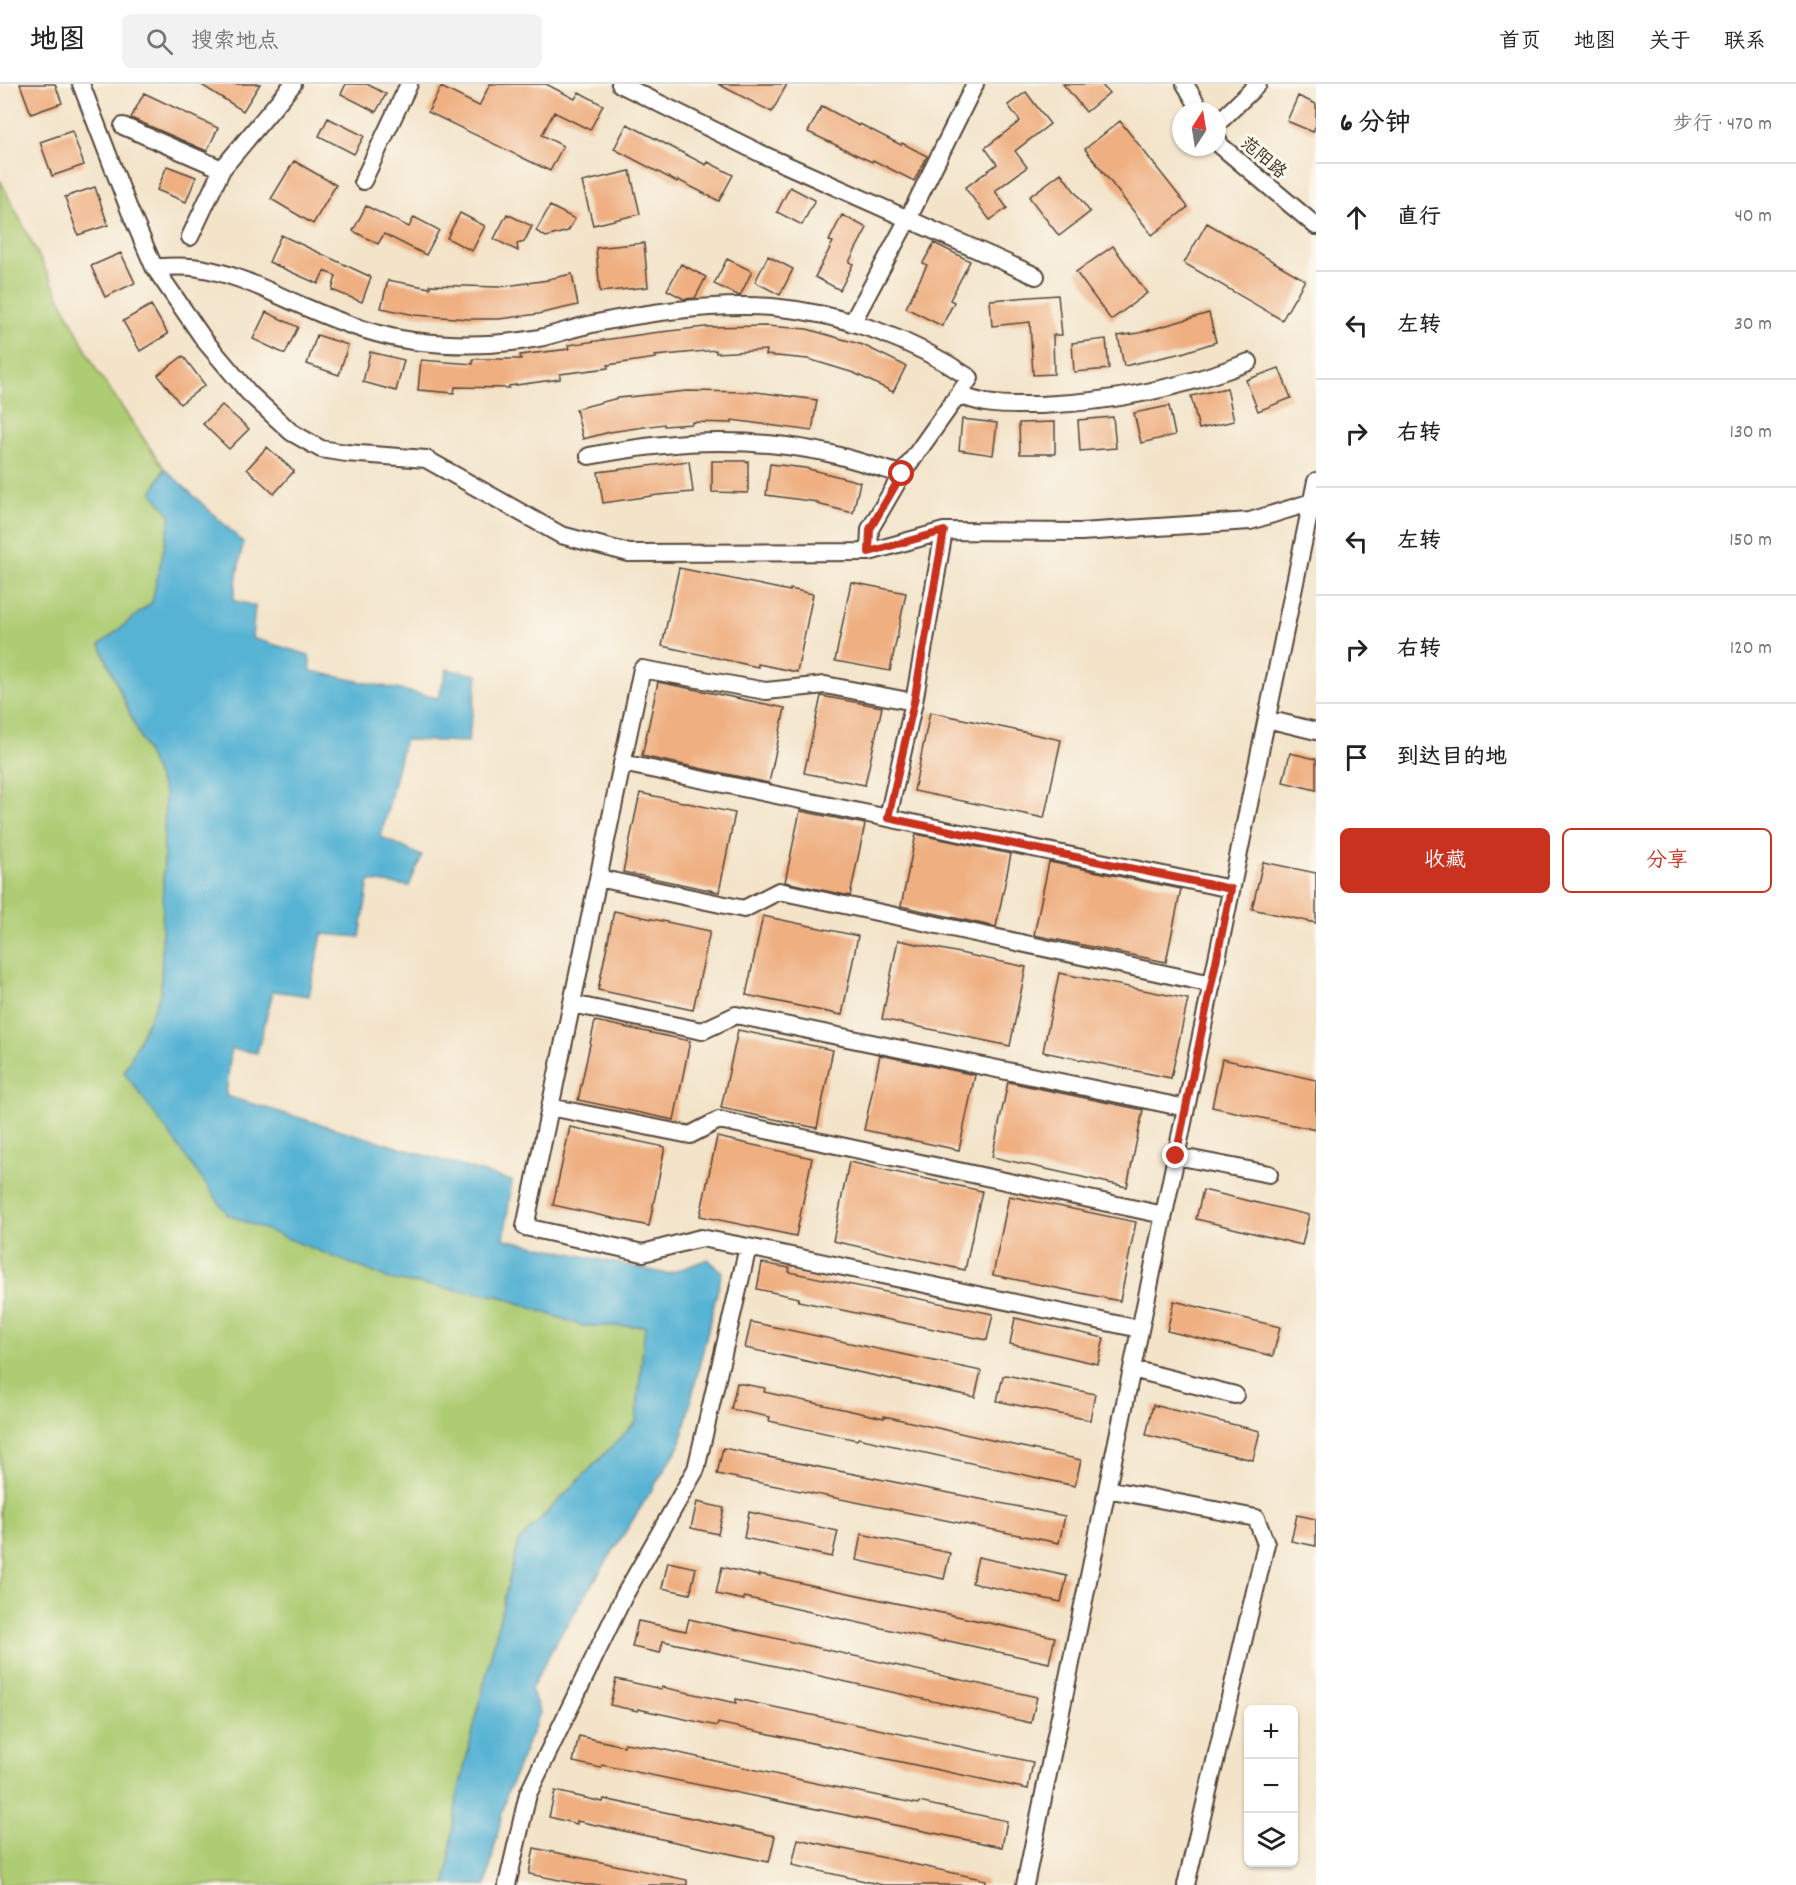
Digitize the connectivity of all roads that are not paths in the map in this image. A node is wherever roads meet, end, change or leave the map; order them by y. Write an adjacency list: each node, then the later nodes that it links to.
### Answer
1 (81, 84): 17 (street)
2 (292, 84): 12 (street)
3 (410, 84): 13 (street)
4 (620, 84): 14 (street)
5 (975, 84): 14 (street)
6 (1185, 84): 8 (street)
7 (1258, 84): 9 (street)
8 (1196, 102)
9 (1226, 115)
10 (123, 126): 12 (street)
11 (1226, 150): 15 (street, 范阳路)
12 (222, 169): 16 (street)
13 (363, 181)
14 (908, 219): 18 (street); 19 (street)
15 (1316, 226)
16 (190, 237)
17 (154, 267): 19 (street); 27 (street)
18 (1036, 276)
19 (852, 323): 21 (street)
20 (1249, 362): 21 (street)
21 (959, 396): 23 (street)
22 (589, 456): 23 (street)
23 (902, 474): 27 (street)
24 (1316, 481): 25 (street)
25 (1312, 502): 26 (street); 29 (street)
26 (944, 531): 27 (street); 28 (street)
27 (869, 552)
28 (914, 702): 31 (street); 32 (street)
29 (1267, 719): 30 (street); 34 (street)
30 (1316, 731)
31 (622, 763): 32 (street); 33 (street)
32 (888, 818): 34 (street)
33 (598, 878): 35 (street); 36 (street)
34 (1231, 889): 35 (street)
35 (1212, 984): 38 (street)
36 (572, 1004): 37 (street); 38 (street)
37 (550, 1107): 41 (street); 42 (street)
38 (1186, 1108): 39 (street)
39 (1176, 1156): 40 (street); 41 (street)
40 (1269, 1174)
41 (1164, 1215): 43 (street)
42 (748, 1247): 43 (street); 47 (street)
43 (1140, 1329): 44 (street)
44 (1132, 1369): 45 (street); 46 (street)
45 (1235, 1395)
46 (1107, 1489): 48 (street); 49 (street)
47 (507, 1885)
48 (1025, 1885)
49 (1186, 1885)

